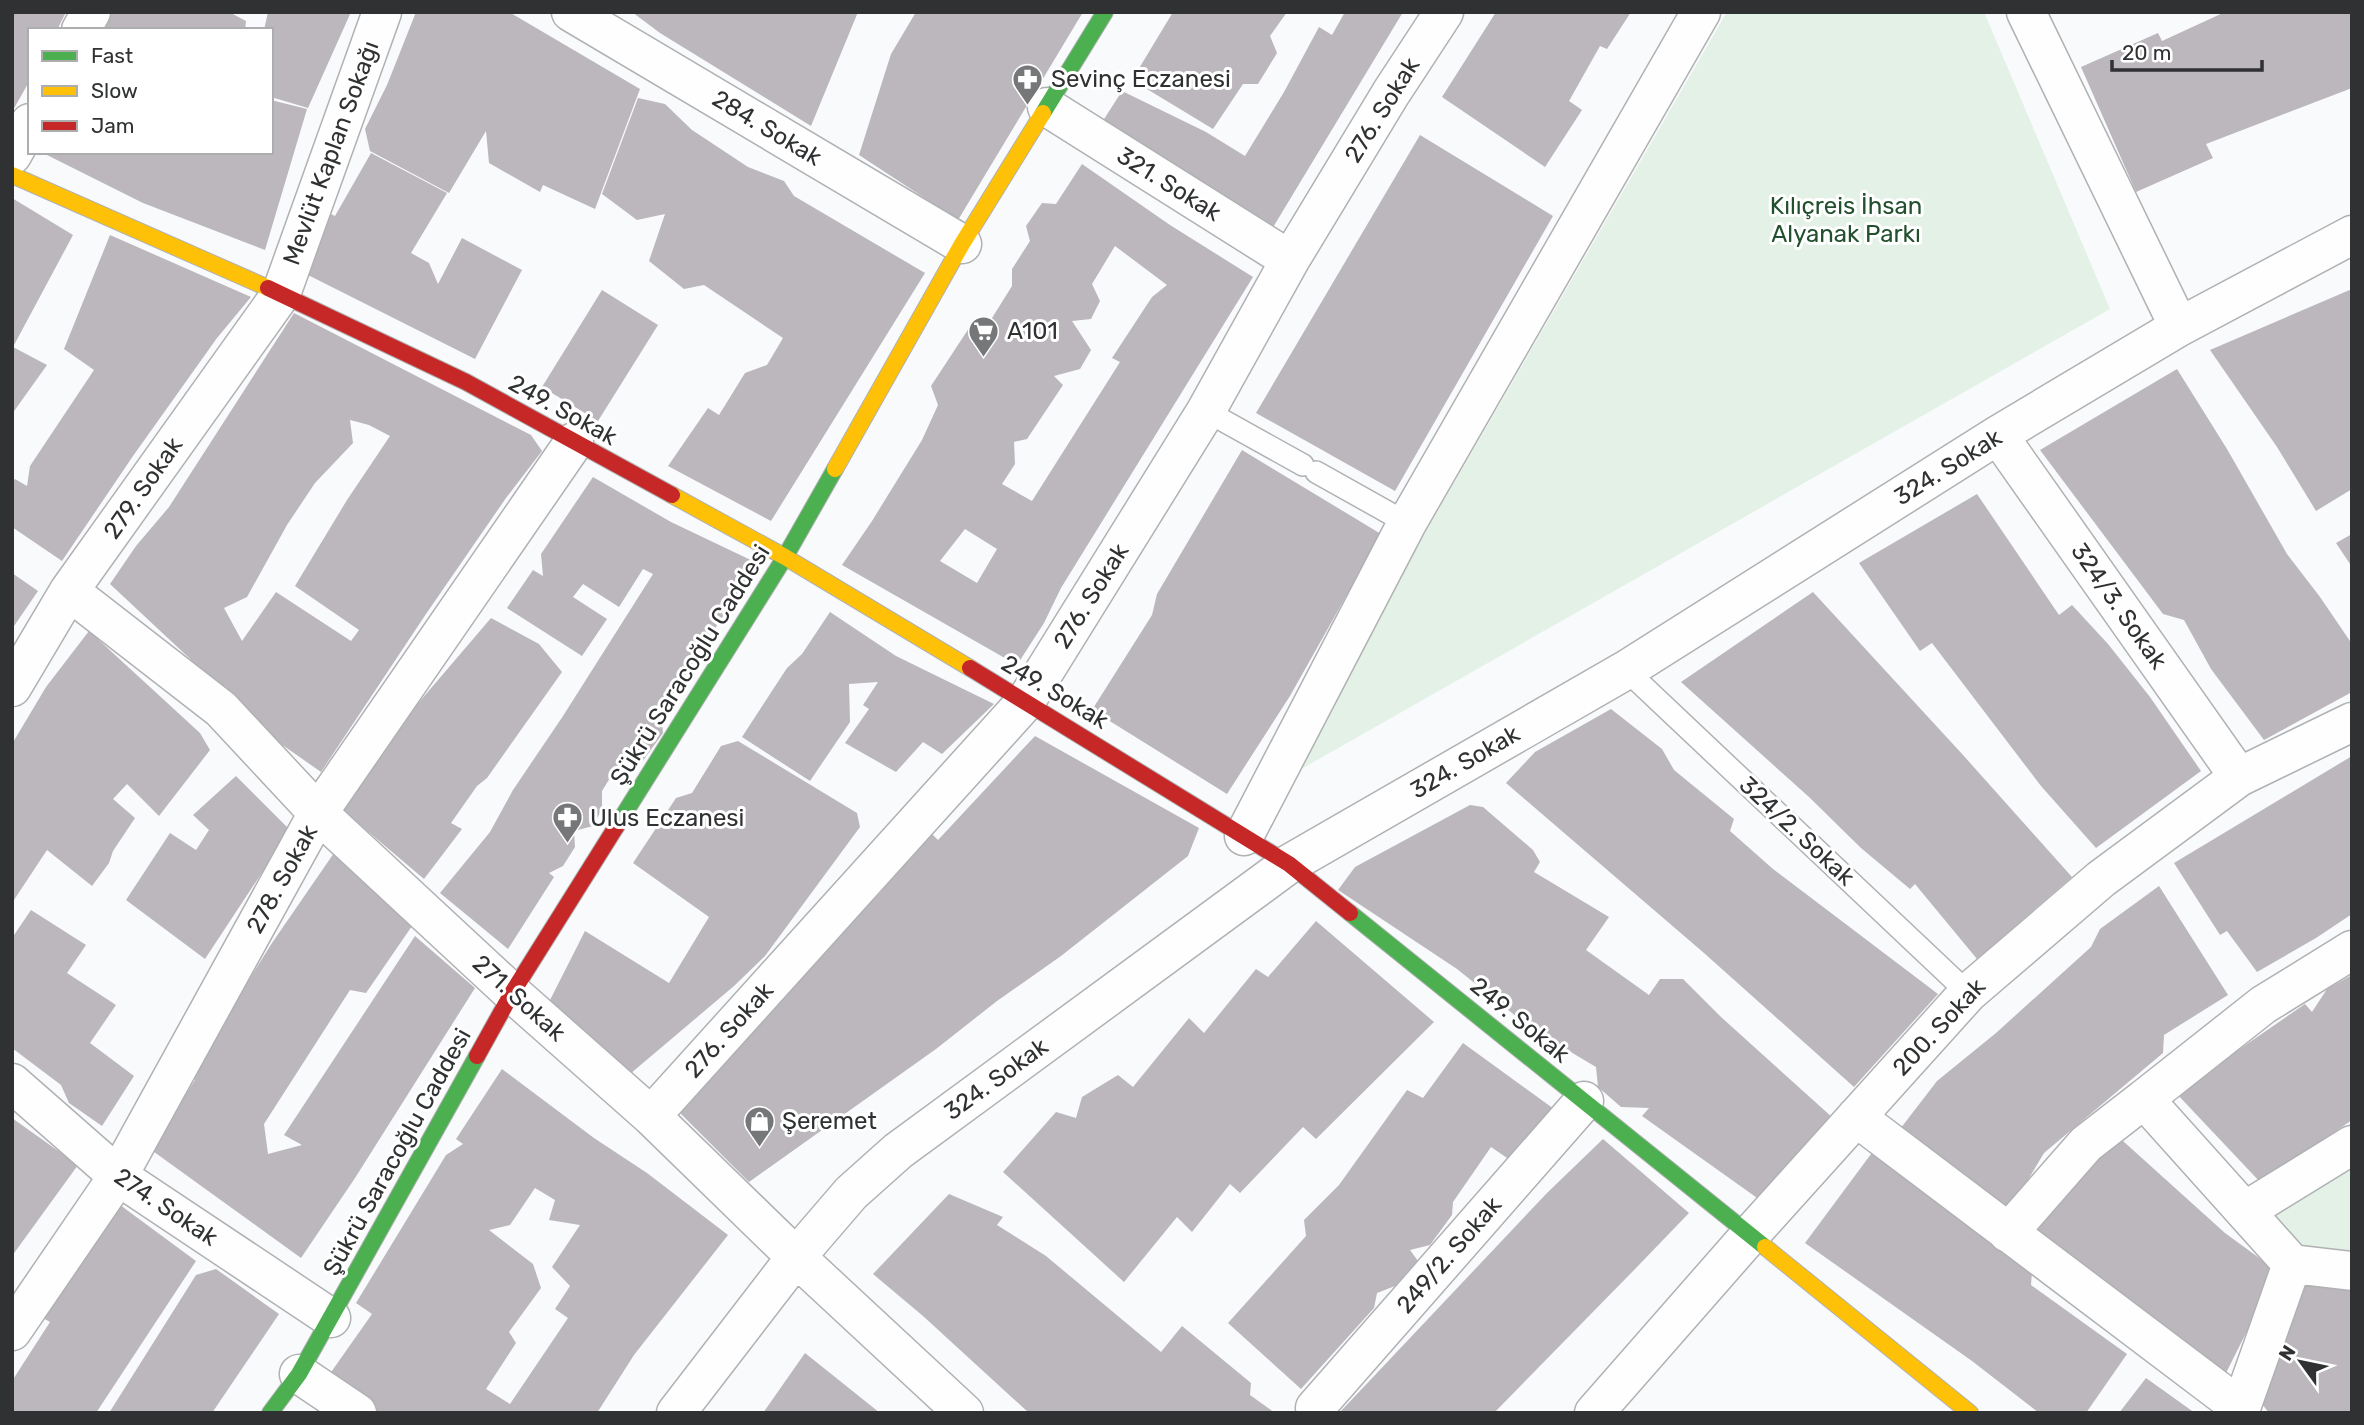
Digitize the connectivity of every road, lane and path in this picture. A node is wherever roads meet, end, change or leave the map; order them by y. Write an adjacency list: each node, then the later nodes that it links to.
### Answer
1 (91, 12): 8 (street)
2 (382, 12): 16 (street, Mevlüt Kaplan Sokağı)
3 (571, 12): 14 (street, 284. Sokak)
4 (1105, 12): 9 (street, Şükrü Saracoğlu Caddesi)
5 (1444, 12): 15 (street, 276. Sokak)
6 (1701, 12): 21 (street)
7 (2026, 12): 17 (street)
8 (82, 28)
9 (1047, 107): 14 (street, Şükrü Saracoğlu Caddesi); 15 (street, 321. Sokak)
10 (28, 127): 11 (street)
11 (12, 155)
12 (12, 175): 16 (street, 249. Sokak)
13 (2352, 235): 17 (street, 324. Sokak)
14 (962, 244): 22 (street, Şükrü Saracoğlu Caddesi)
15 (1290, 260): 18 (street, 276. Sokak)
16 (281, 294): 20 (street, 249. Sokak); 23 (street, 279. Sokak)
17 (2179, 327): 19 (street, 324. Sokak)
18 (1206, 411): 21 (lane); 26 (street, 276. Sokak)
19 (1998, 435): 24 (street, 324. Sokak); 28 (street, 324/3. Sokak)
20 (574, 442): 22 (street, 249. Sokak); 29 (street, 278. Sokak)
21 (1406, 523): 30 (street)
22 (785, 557): 26 (street, 249. Sokak); 33 (street, Şükrü Saracoğlu Caddesi)
23 (69, 591): 25 (street, 279. Sokak); 29 (street, 271. Sokak)
24 (1626, 670): 31 (street, 324. Sokak); 34 (lane, 324/2. Sokak)
25 (12, 687)
26 (1026, 701): 30 (street, 249. Sokak); 38 (street, 276. Sokak)
27 (2352, 722): 28 (street, 200. Sokak)
28 (2239, 777): 34 (street, 200. Sokak)
29 (318, 813): 33 (street, 271. Sokak); 41 (street, 278. Sokak)
30 (1244, 836): 31 (street, 249. Sokak)
31 (1289, 864): 37 (street, 249. Sokak); 45 (street, 324. Sokak)
32 (2352, 950): 36 (street)
33 (512, 993): 38 (street, 271. Sokak); 48 (street, Şükrü Saracoğlu Caddesi)
34 (1968, 993): 39 (street, 200. Sokak)
35 (12, 1083): 41 (street, 274. Sokak)
36 (2144, 1100): 42 (street); 43 (street)
37 (1584, 1101): 44 (street, 249. Sokak); 51 (street, 249/2. Sokak)
38 (651, 1116): 45 (street, 271. Sokak)
39 (1856, 1117): 43 (street); 44 (street, 200. Sokak)
40 (2352, 1145): 42 (street)
41 (118, 1176): 48 (street, 274. Sokak); 49 (street, 278. Sokak)
42 (2245, 1211): 46 (street)
43 (2008, 1233): 46 (street)
44 (1750, 1235): 56 (street, 200. Sokak); 57 (street, 249. Sokak)
45 (796, 1257): 54 (street, 324. Sokak); 55 (street, 271. Sokak)
46 (2292, 1264): 47 (street)
47 (2352, 1271)
48 (331, 1318): 50 (street, Şükrü Saracoğlu Caddesi)
49 (12, 1331)
50 (299, 1374): 52 (street, Şükrü Saracoğlu Caddesi); 53 (street)
51 (1315, 1408)
52 (270, 1413)
53 (356, 1413)
54 (676, 1413)
55 (964, 1413)
56 (1594, 1413)
57 (1970, 1413)

